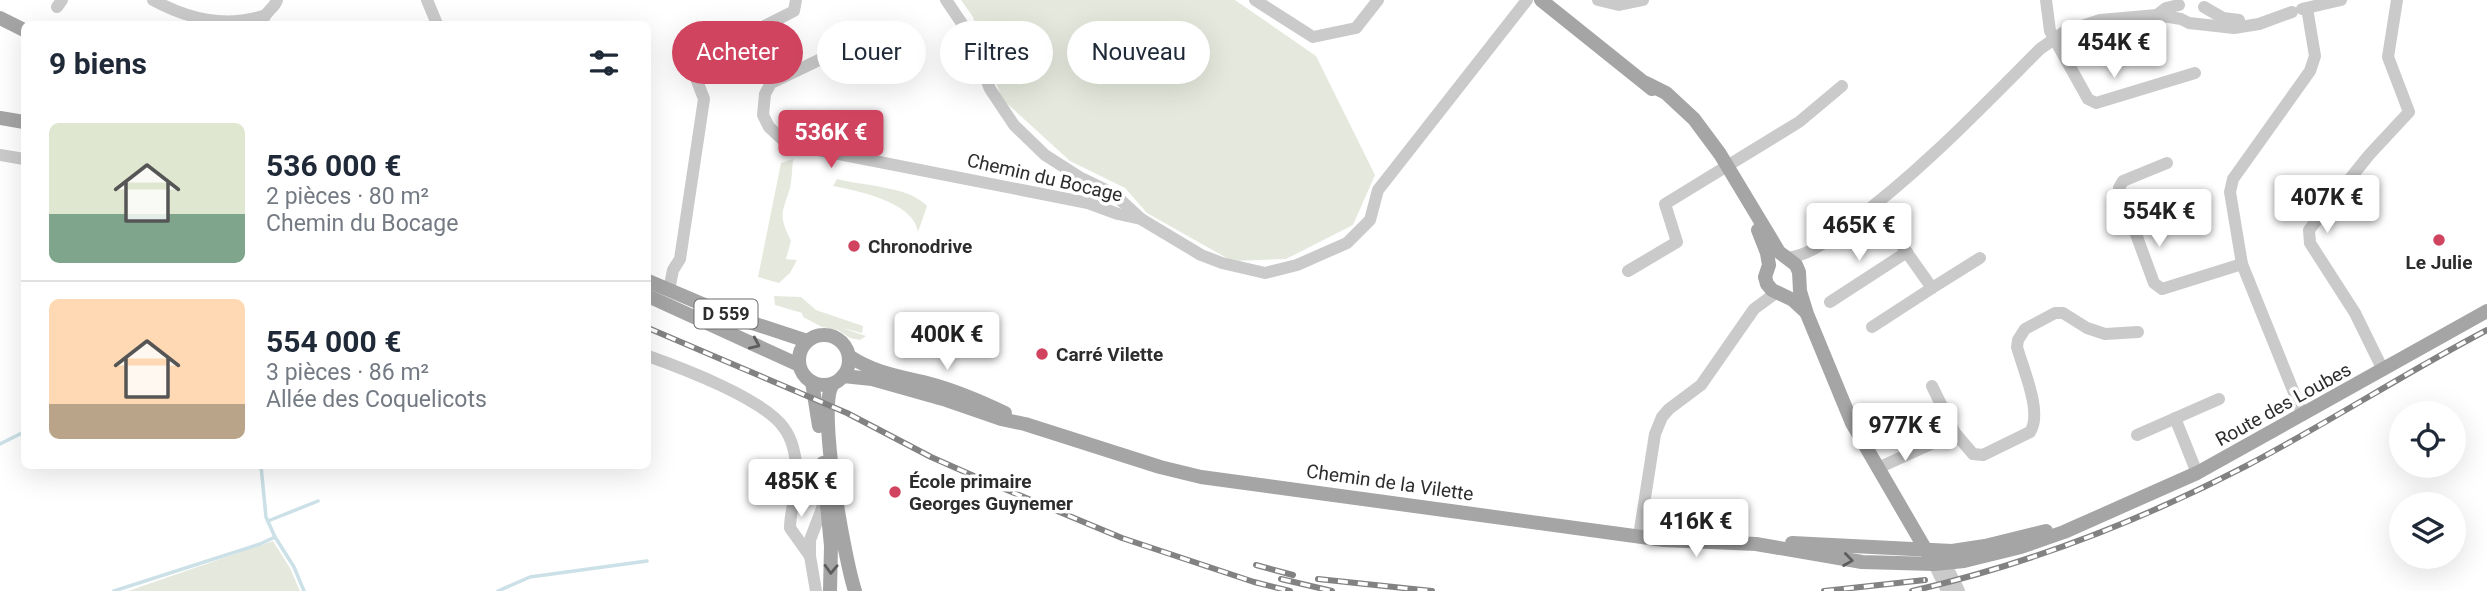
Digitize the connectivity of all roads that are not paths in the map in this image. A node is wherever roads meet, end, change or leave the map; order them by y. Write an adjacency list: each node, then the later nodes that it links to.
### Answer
1 (153, 0): 22 (street)
2 (277, 0): 21 (street)
3 (427, 0): 23 (street)
4 (796, 0): 49 (street)
5 (946, 0): 38 (street)
6 (1255, 0): 7 (street)
7 (1378, 0)
8 (1527, 0): 38 (street, Chemin du Bocage)
9 (1541, 0): 27 (main road)
10 (1555, 0): 27 (main road)
11 (1598, 0): 12 (street)
12 (1643, 0)
13 (2046, 0): 26 (street)
14 (2341, 0): 18 (street)
15 (2397, 0): 62 (street)
16 (2201, 2): 19 (street); 24 (street)
17 (2182, 5): 24 (street); 26 (street)
18 (2307, 8): 19 (street); 43 (street)
19 (2292, 12): 24 (street)
20 (0, 18): 25 (main road)
21 (263, 20)
22 (214, 21)
23 (436, 21)
24 (2195, 23)
25 (21, 28)
26 (2054, 37): 29 (street); 37 (street)
27 (1598, 43): 36 (main road)
28 (817, 61): 38 (street, Chemin du Bocage)
29 (2195, 73)
30 (1842, 86): 36 (street)
31 (0, 118): 32 (main road)
32 (21, 122)
33 (0, 155): 34 (street)
34 (21, 158)
35 (2166, 163): 43 (street)
36 (1725, 169): 41 (main road); 44 (street); 45 (main road)
37 (1874, 206): 39 (street); 40 (street)
38 (1141, 219)
39 (1824, 243): 41 (street); 46 (street)
40 (1907, 252): 48 (street); 52 (street)
41 (1787, 258): 45 (main road); 46 (main road)
42 (1980, 258): 48 (street)
43 (2242, 264): 67 (street)
44 (1628, 271)
45 (1767, 271): 50 (main road); 53 (street)
46 (1799, 277): 50 (main road); 55 (main road)
47 (651, 282): 49 (main road, D 559)
48 (1933, 288): 56 (street)
49 (669, 290): 58 (main road, D 559)
50 (1778, 293): 53 (street); 55 (main road)
51 (651, 297): 61 (main road, D 559, one-way to 61)
52 (1830, 302)
53 (1754, 309): 79 (street)
54 (2487, 311): 62 (main road, Route des Loubes)
55 (1807, 314): 72 (main road)
56 (1872, 327)
57 (2138, 332): 70 (street)
58 (807, 341): 59 (main road); 61 (main road)
59 (849, 356): 63 (main road); 69 (main road, Chemin de la Vilette)
60 (651, 357): 78 (street)
61 (799, 365): 64 (main road)
62 (2383, 370): 67 (main road, Route des Loubes)
63 (838, 380): 64 (main road); 69 (main road, Chemin de la Vilette); 88 (main road)
64 (812, 382): 74 (main road)
65 (1932, 386): 70 (street)
66 (2219, 399): 68 (street)
67 (2304, 415): 73 (main road, Route des Loubes)
68 (2175, 418): 71 (street); 73 (street)
69 (1025, 424): 79 (main road, Chemin de la Vilette)
70 (1955, 433): 72 (street)
71 (2137, 435)
72 (1881, 466): 76 (main road); 83 (main road)
73 (2197, 473): 75 (main road, Route des Loubes)
74 (826, 498): 77 (street); 87 (main road, one-way to 87)
75 (2091, 520): 83 (main road, Route des Loubes); 84 (main road, Route des Loubes)
76 (1918, 533): 81 (main road); 83 (main road)
77 (812, 534): 78 (street); 82 (street)
78 (794, 535): 82 (street)
79 (1639, 536): 80 (main road, Chemin de la Vilette)
80 (1756, 544): 81 (main road, Chemin de la Vilette); 83 (main road, Chemin de la Vilette, one-way to 83)
81 (1901, 550): 83 (main road, Chemin de la Vilette)
82 (810, 556): 86 (street)
83 (1936, 557): 84 (main road, Route des Loubes); 85 (street)
84 (1964, 561): 85 (street)
85 (1954, 590)
86 (816, 591)
87 (830, 591)
88 (855, 591)

